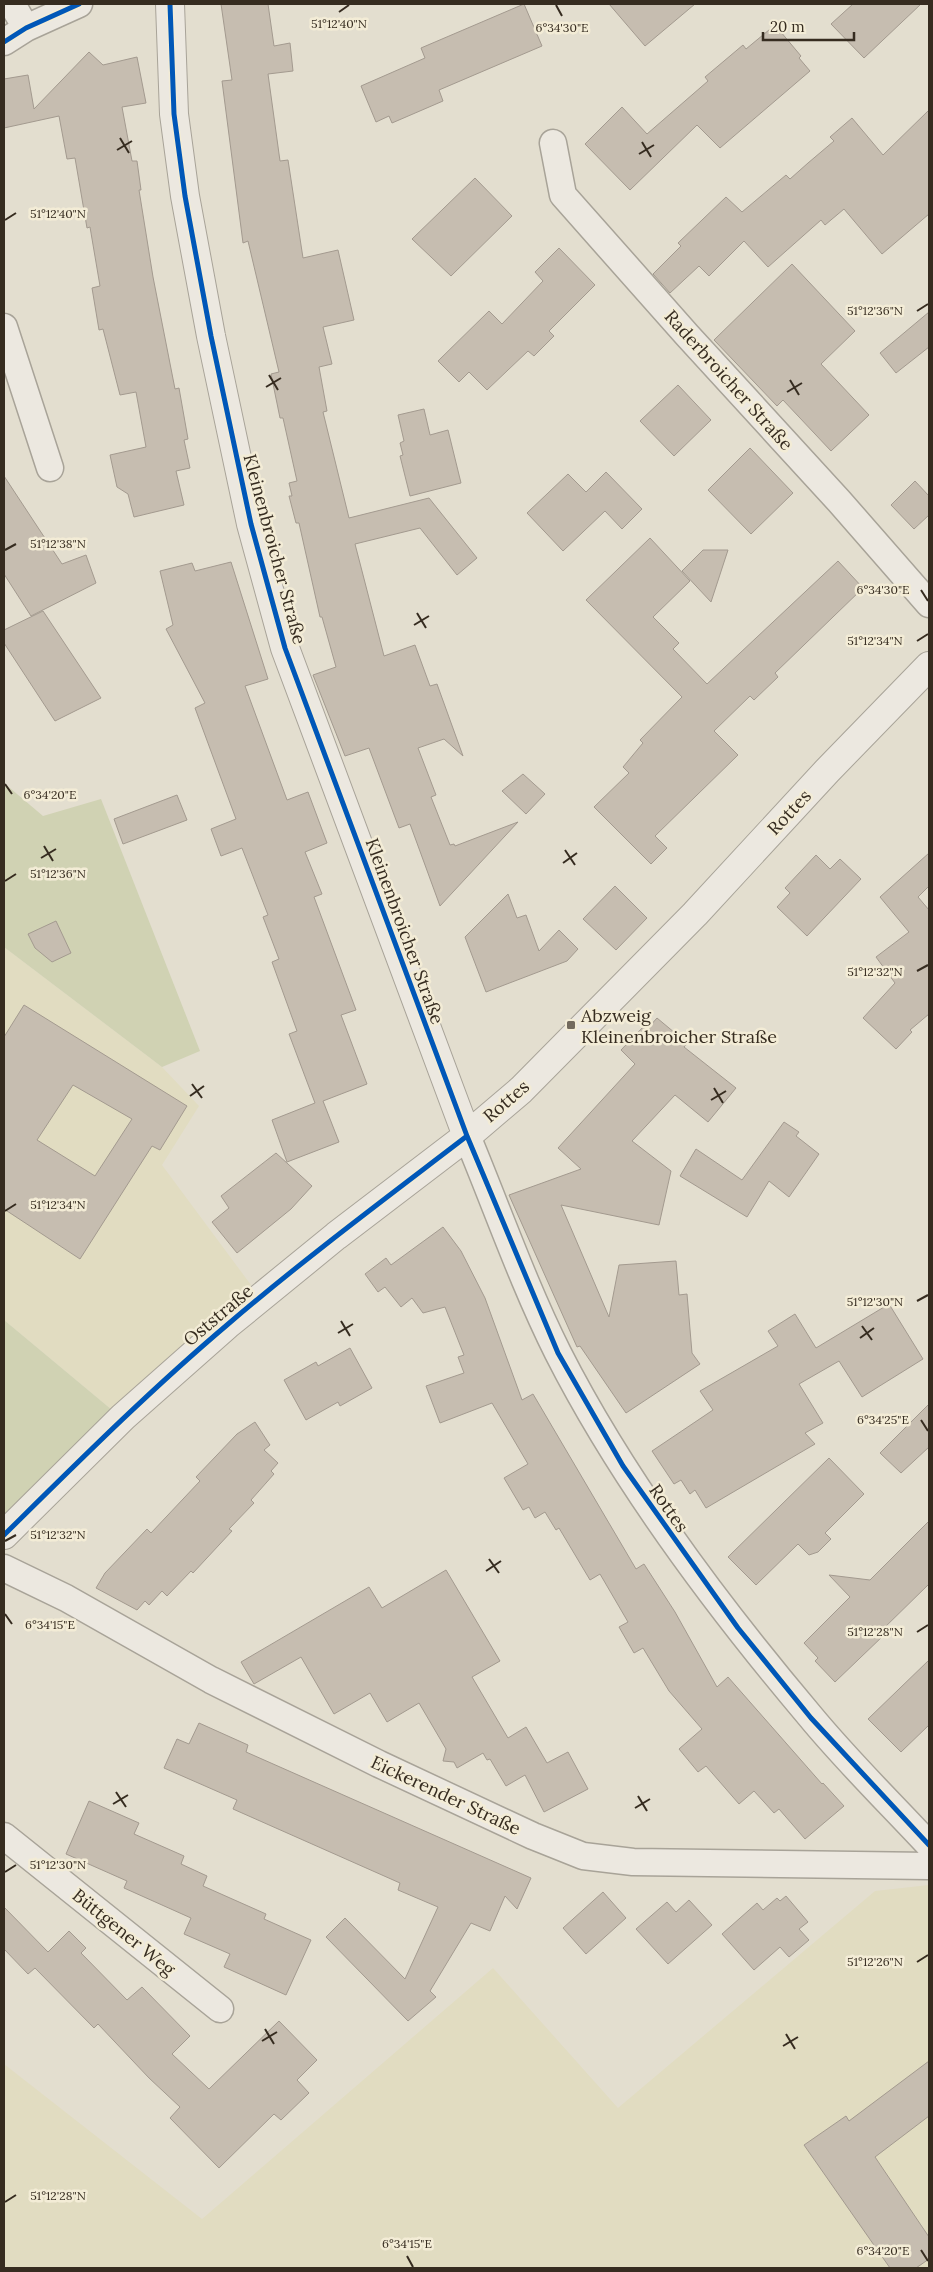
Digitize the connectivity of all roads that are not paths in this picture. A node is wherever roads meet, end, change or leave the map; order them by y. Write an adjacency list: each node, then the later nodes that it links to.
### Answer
1 (12, 4): 4 (street)
2 (79, 4): 4 (street)
3 (170, 4): 11 (street, Kleinenbroicher Straße)
4 (26, 28): 5 (street)
5 (4, 42)
6 (553, 143): 9 (street, Raderbroicher Straße)
7 (4, 328): 8 (street)
8 (50, 468)
9 (929, 604)
10 (929, 666): 11 (street, Rottes)
11 (467, 1136): 12 (street, Oststraße); 15 (street, Rottes)
12 (4, 1535)
13 (4, 1568): 16 (street, Eickerender Straße)
14 (4, 1836): 17 (street, Büttgener Weg)
15 (929, 1845)
16 (929, 1866)
17 (220, 2009)

